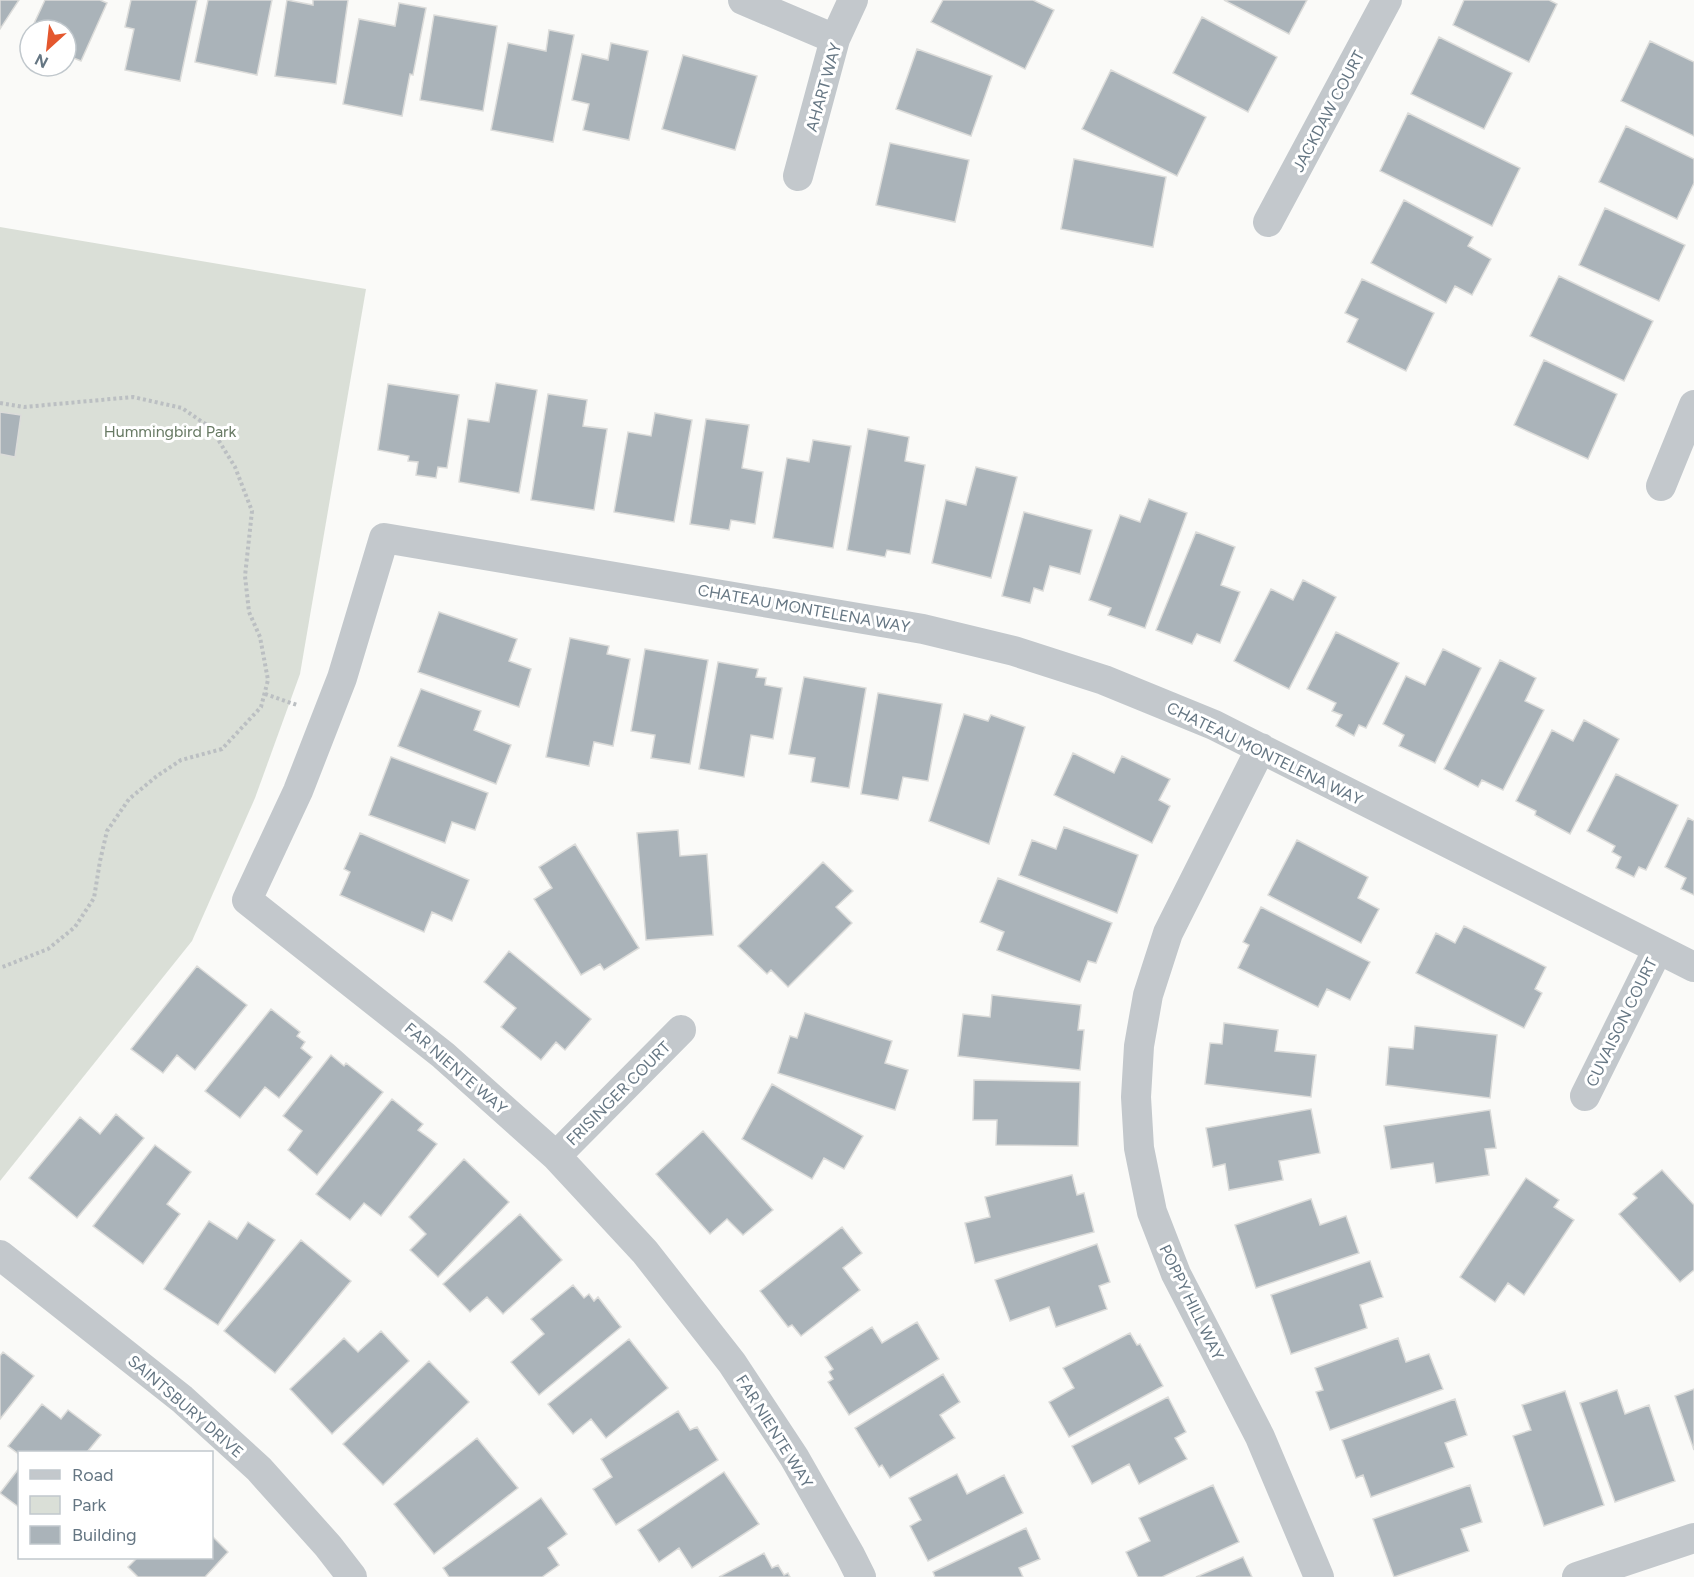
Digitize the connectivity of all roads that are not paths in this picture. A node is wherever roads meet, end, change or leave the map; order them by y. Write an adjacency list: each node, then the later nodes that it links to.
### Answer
1 (743, 0): 4 (street)
2 (853, 0): 4 (street, AHART WAY)
3 (1388, 0): 6 (street, JACKDAW COURT)
4 (836, 39): 5 (street, AHART WAY)
5 (798, 176)
6 (1268, 222)
7 (1694, 405): 8 (street)
8 (1660, 486)
9 (384, 538): 10 (street, CHATEAU MONTELENA WAY); 15 (street, FAR NIENTE WAY)
10 (1261, 748): 11 (street, CHATEAU MONTELENA WAY); 20 (street, POPPY HILL WAY)
11 (1658, 949): 12 (street, CHATEAU MONTELENA WAY); 14 (street, CUVAISON COURT)
12 (1694, 967)
13 (681, 1029): 15 (street, FRISINGER COURT)
14 (1585, 1096)
15 (556, 1156): 19 (street, FAR NIENTE WAY)
16 (0, 1256): 18 (street, SAINTSBURY DRIVE)
17 (1694, 1538): 21 (street)
18 (352, 1577)
19 (861, 1577)
20 (1319, 1577)
21 (1577, 1577)

